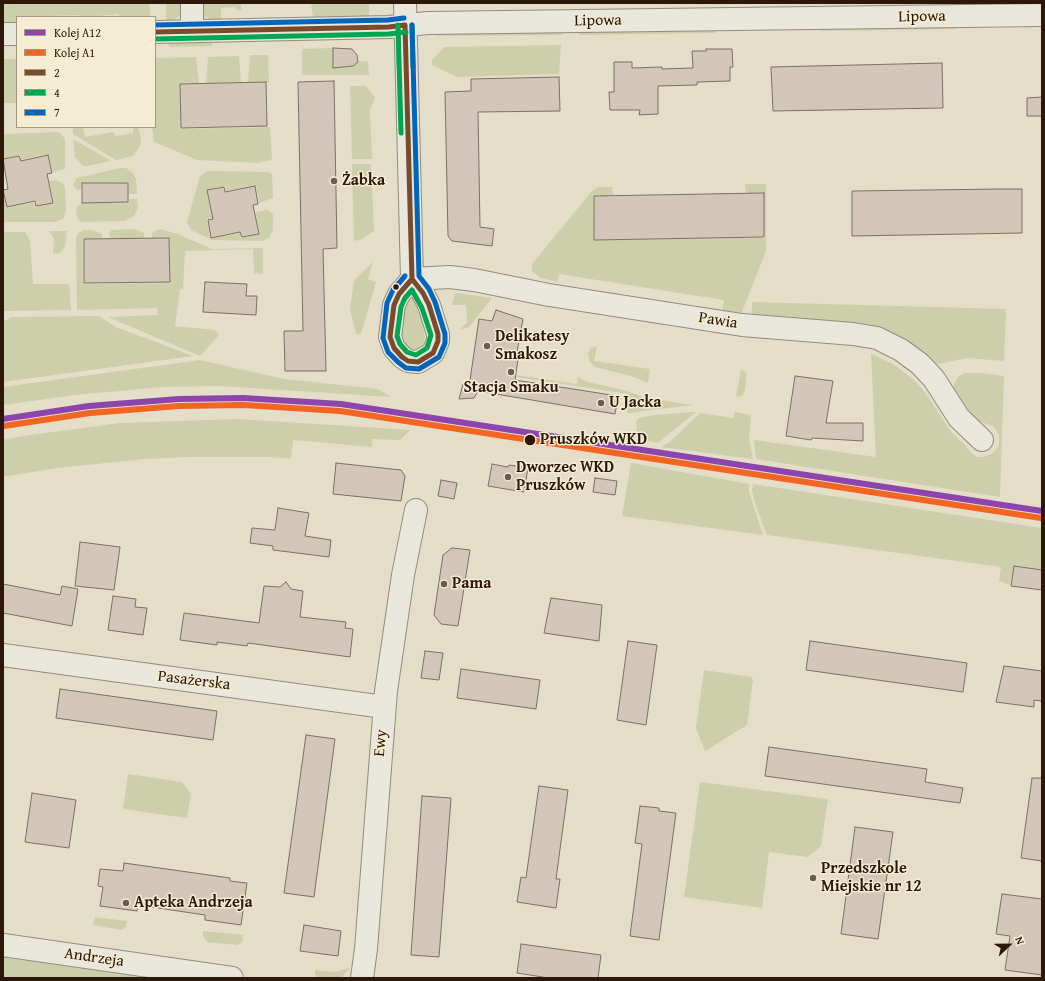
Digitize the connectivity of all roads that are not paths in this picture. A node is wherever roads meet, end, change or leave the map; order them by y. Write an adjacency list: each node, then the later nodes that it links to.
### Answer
1 (192, 3): 6 (street)
2 (405, 3): 5 (street)
3 (783, 11): 4 (street, Lipowa); 5 (street, Lipowa)
4 (1042, 15)
5 (405, 25): 6 (street, Lipowa); 10 (street, Pawia)
6 (192, 31): 7 (street, Lipowa)
7 (156, 32)
8 (3, 34): 9 (street)
9 (16, 34)
10 (982, 440)
11 (416, 510): 13 (street, Ewy)
12 (3, 655): 13 (street, Pasażerska)
13 (384, 707): 16 (street, Ewy)
14 (3, 945): 15 (street, Andrzeja)
15 (232, 978)
16 (362, 978)

